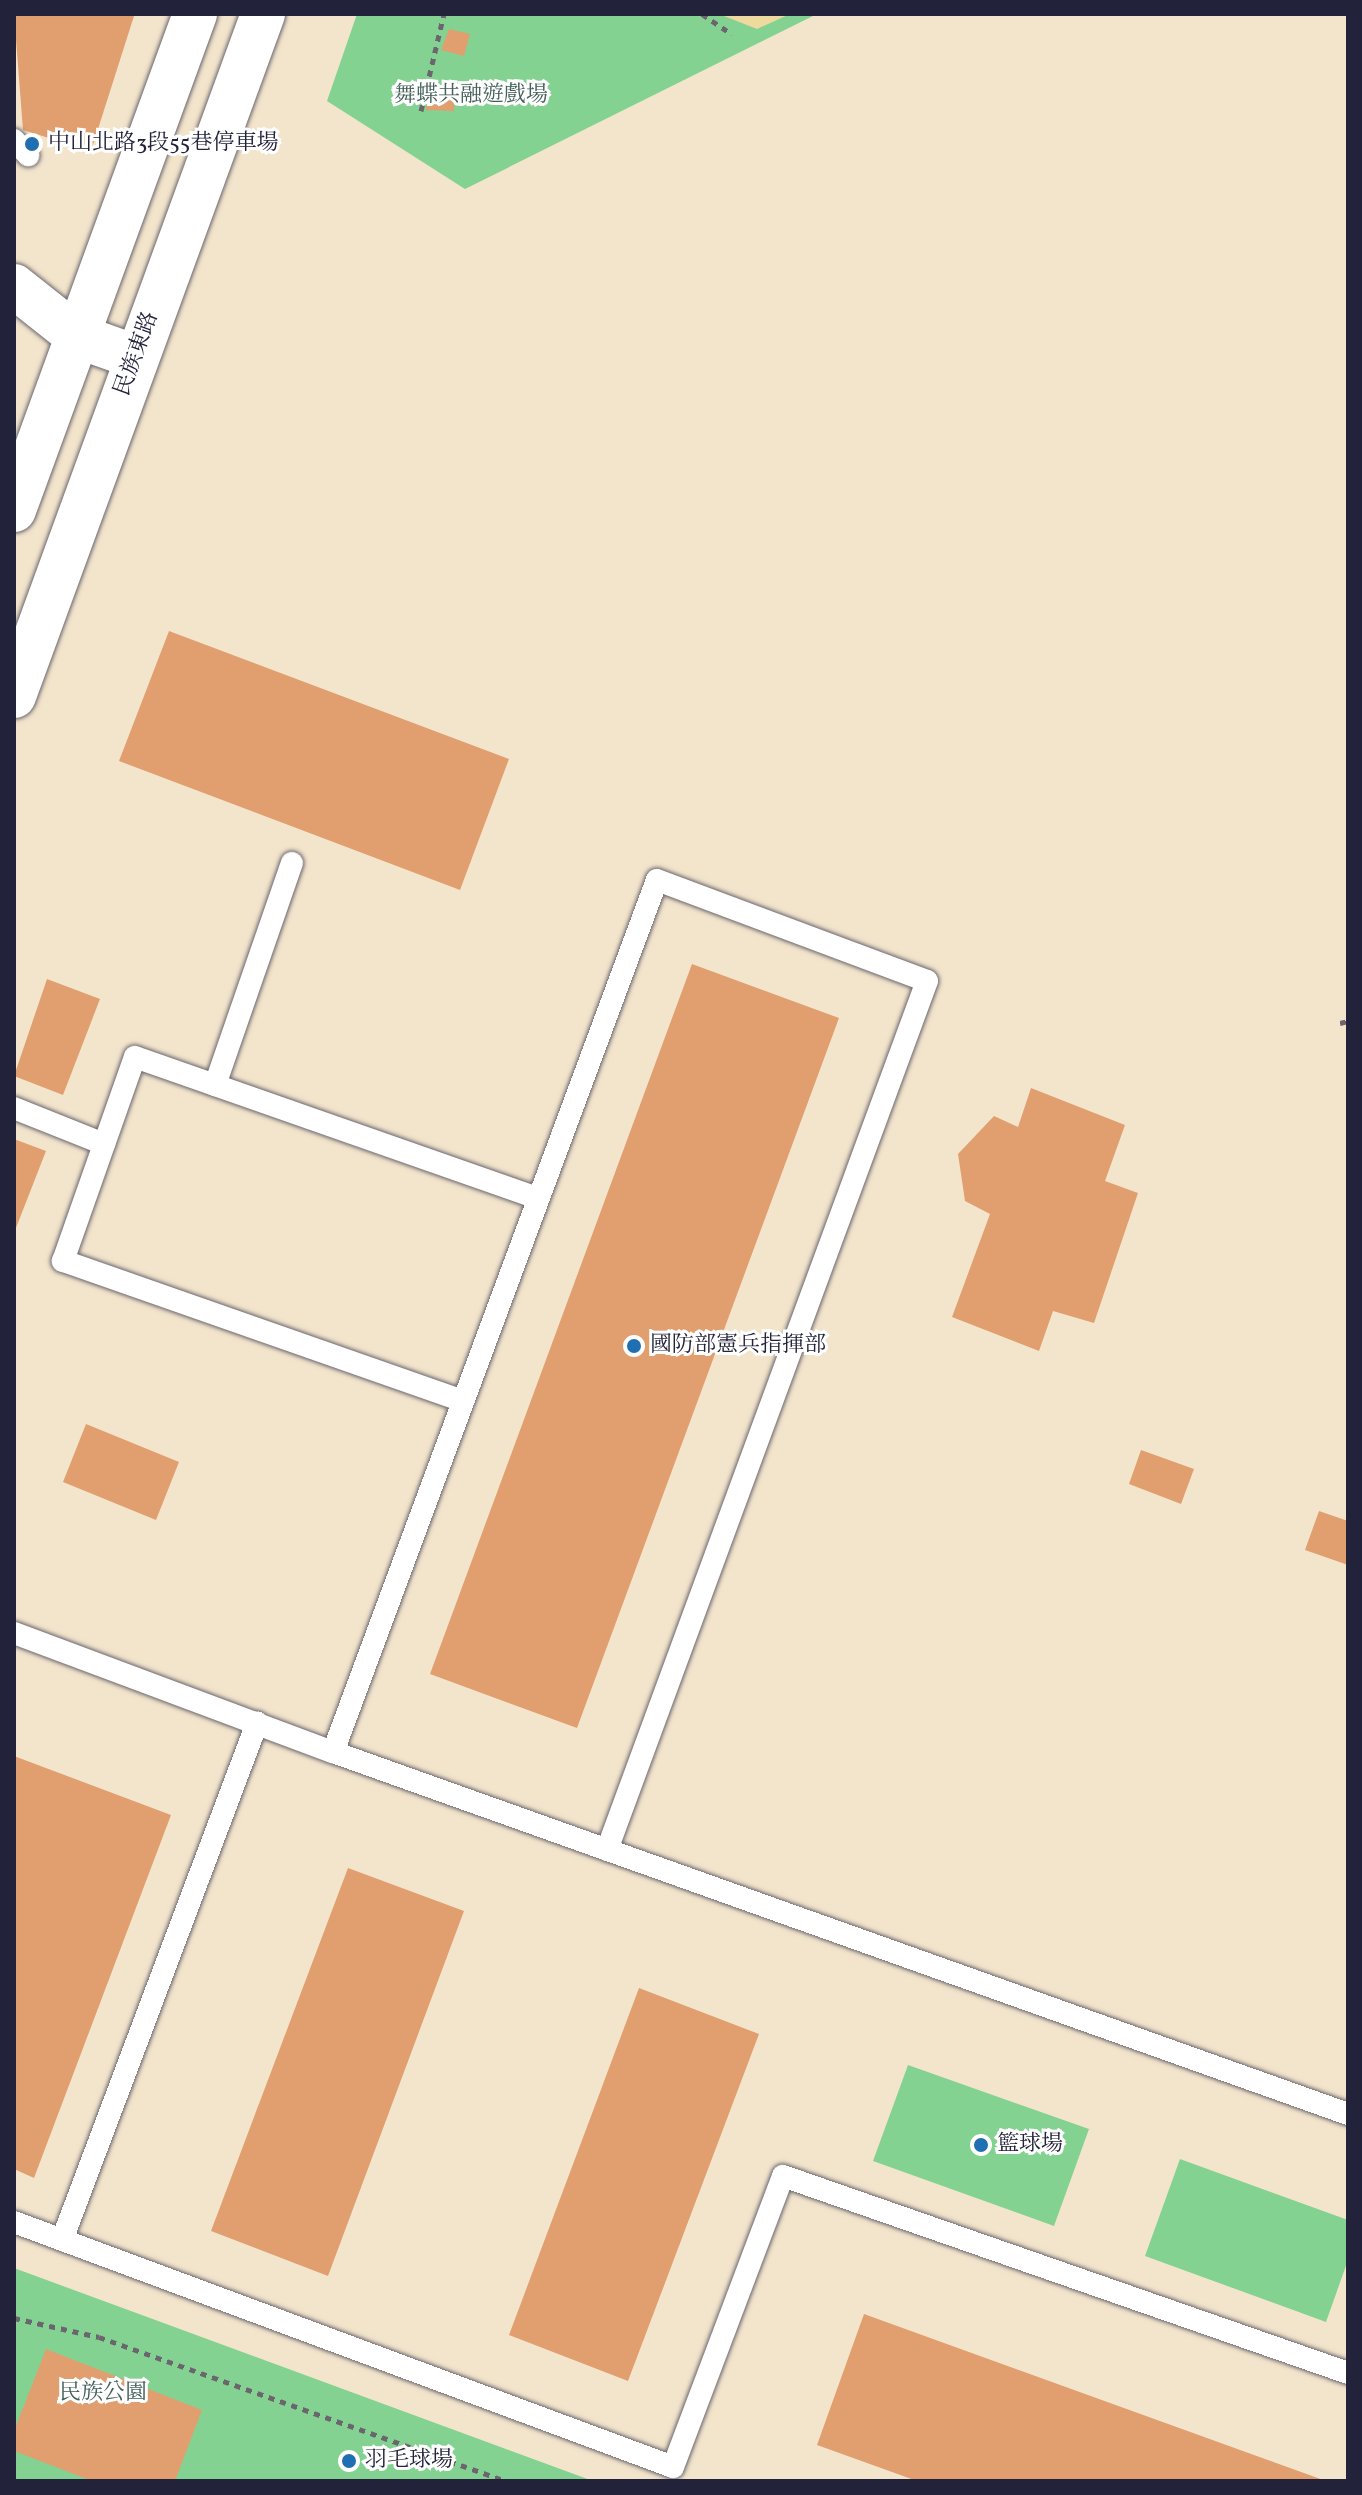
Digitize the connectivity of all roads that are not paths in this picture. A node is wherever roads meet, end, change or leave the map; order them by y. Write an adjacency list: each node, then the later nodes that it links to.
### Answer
1 (195, 14): 4 (street)
2 (263, 14): 5 (street, 民族東路)
3 (14, 286): 4 (street)
4 (77, 336): 5 (street); 6 (street)
5 (136, 357): 7 (street, 民族東路)
6 (14, 510)
7 (14, 696)
8 (292, 863): 9 (lane)
9 (215, 1085): 11 (lane); 12 (lane)
10 (14, 1108): 11 (lane)
11 (104, 1144): 13 (lane)
12 (538, 1198): 13 (lane); 17 (lane)
13 (463, 1401): 16 (lane)
14 (14, 1633): 15 (lane)
15 (257, 1723): 16 (lane); 20 (lane)
16 (333, 1752): 17 (lane)
17 (607, 1850): 18 (lane)
18 (1348, 2114)
19 (14, 2222): 20 (lane)
20 (62, 2240): 21 (lane)
21 (1348, 2373)

